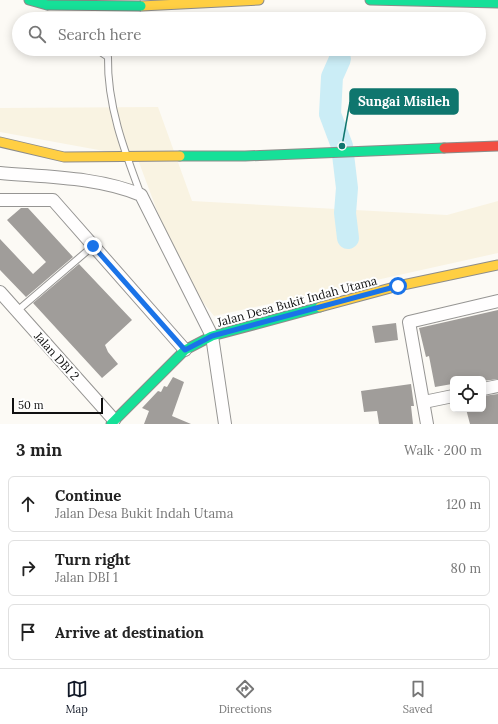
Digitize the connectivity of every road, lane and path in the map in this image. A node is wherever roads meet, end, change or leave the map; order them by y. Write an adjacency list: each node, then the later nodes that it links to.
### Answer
1 (29, 0): 3 (main road, bridge)
2 (68, 0): 6 (lane)
3 (259, 0)
4 (370, 0): 5 (main road)
5 (498, 2)
6 (73, 12)
7 (106, 56): 10 (lane)
8 (0, 142): 10 (main road)
9 (498, 146): 10 (main road)
10 (127, 157): 12 (lane)
11 (0, 173): 12 (street)
12 (141, 195): 19 (street)
13 (0, 200): 14 (street)
14 (93, 246): 18 (lane); 20 (street)
15 (498, 265): 19 (main road, Jalan Desa Bukit Indah Utama)
16 (0, 292): 18 (street, Jalan DBI 2)
17 (498, 301): 24 (street)
18 (17, 311): 25 (street, Jalan DBI 2)
19 (212, 336): 20 (main road, Jalan Desa Bukit Indah Utama); 26 (street)
20 (185, 350): 25 (main road, Jalan Desa Bukit Indah Utama)
21 (498, 386): 22 (street)
22 (486, 388)
23 (450, 397): 24 (street)
24 (424, 402): 27 (street)
25 (113, 422)
26 (226, 424)
27 (427, 424)

